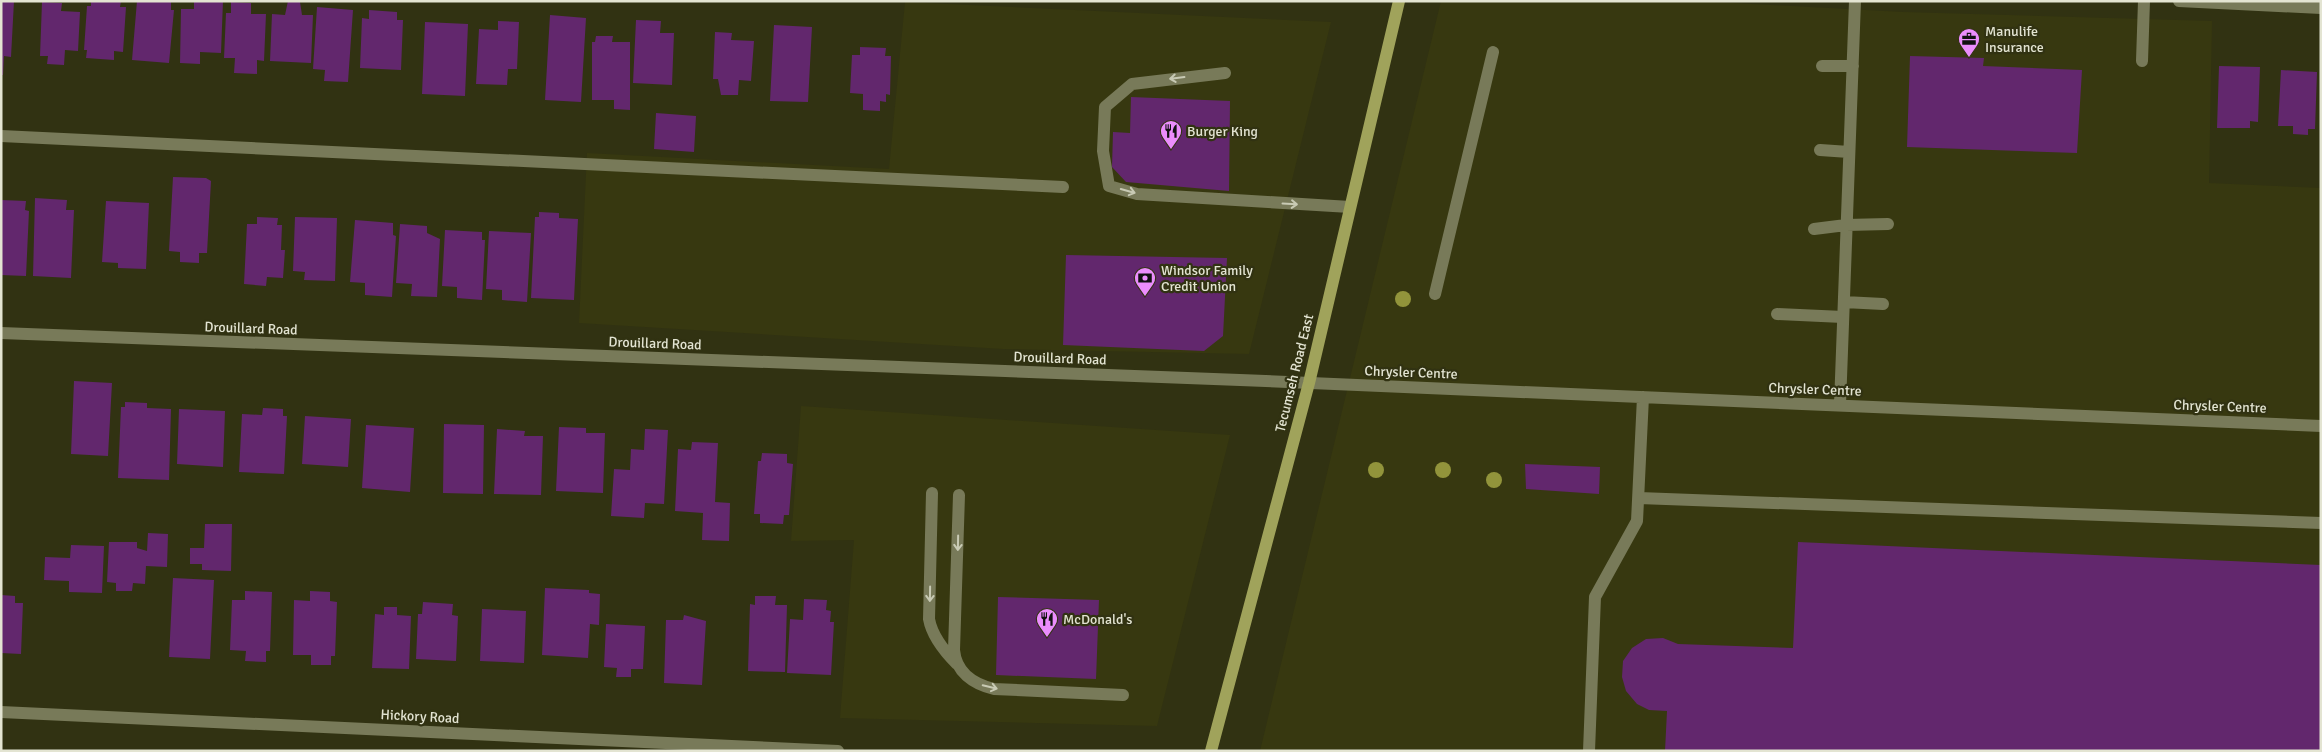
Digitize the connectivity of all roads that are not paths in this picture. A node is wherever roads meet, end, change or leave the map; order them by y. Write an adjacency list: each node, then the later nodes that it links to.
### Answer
1 (1399, 1): 15 (main road, Tecumseh Road East)
2 (1855, 1): 9 (street)
3 (2144, 1): 7 (street)
4 (2179, 1): 5 (street)
5 (2321, 8)
6 (1494, 52): 19 (street)
7 (2142, 61)
8 (1822, 66): 9 (street)
9 (1853, 66): 13 (street)
10 (1225, 73): 15 (street, one-way to 15)
11 (1, 136): 14 (street)
12 (1820, 150): 13 (street)
13 (1849, 152): 17 (street)
14 (1063, 187)
15 (1350, 207): 25 (main road, Tecumseh Road East)
16 (1888, 224): 17 (street)
17 (1846, 225): 18 (street); 20 (street)
18 (1814, 230)
19 (1435, 294)
20 (1844, 302): 21 (street); 23 (street)
21 (1883, 304)
22 (1777, 314): 23 (street)
23 (1843, 316): 27 (street)
24 (1, 334): 25 (street, Drouillard Road)
25 (1308, 382): 26 (street, Chrysler Centre); 37 (main road, Tecumseh Road East)
26 (1643, 397): 27 (street, Chrysler Centre); 31 (street)
27 (1840, 405): 28 (street, Chrysler Centre)
28 (2321, 426)
29 (932, 493): 33 (street, one-way to 33)
30 (959, 495): 33 (street, one-way to 33)
31 (1638, 498): 32 (street); 38 (street)
32 (2321, 523)
33 (958, 664): 34 (street, one-way to 34)
34 (1123, 695)
35 (1, 712): 36 (street, Hickory Road)
36 (838, 751)
37 (1211, 751)
38 (1589, 751)

